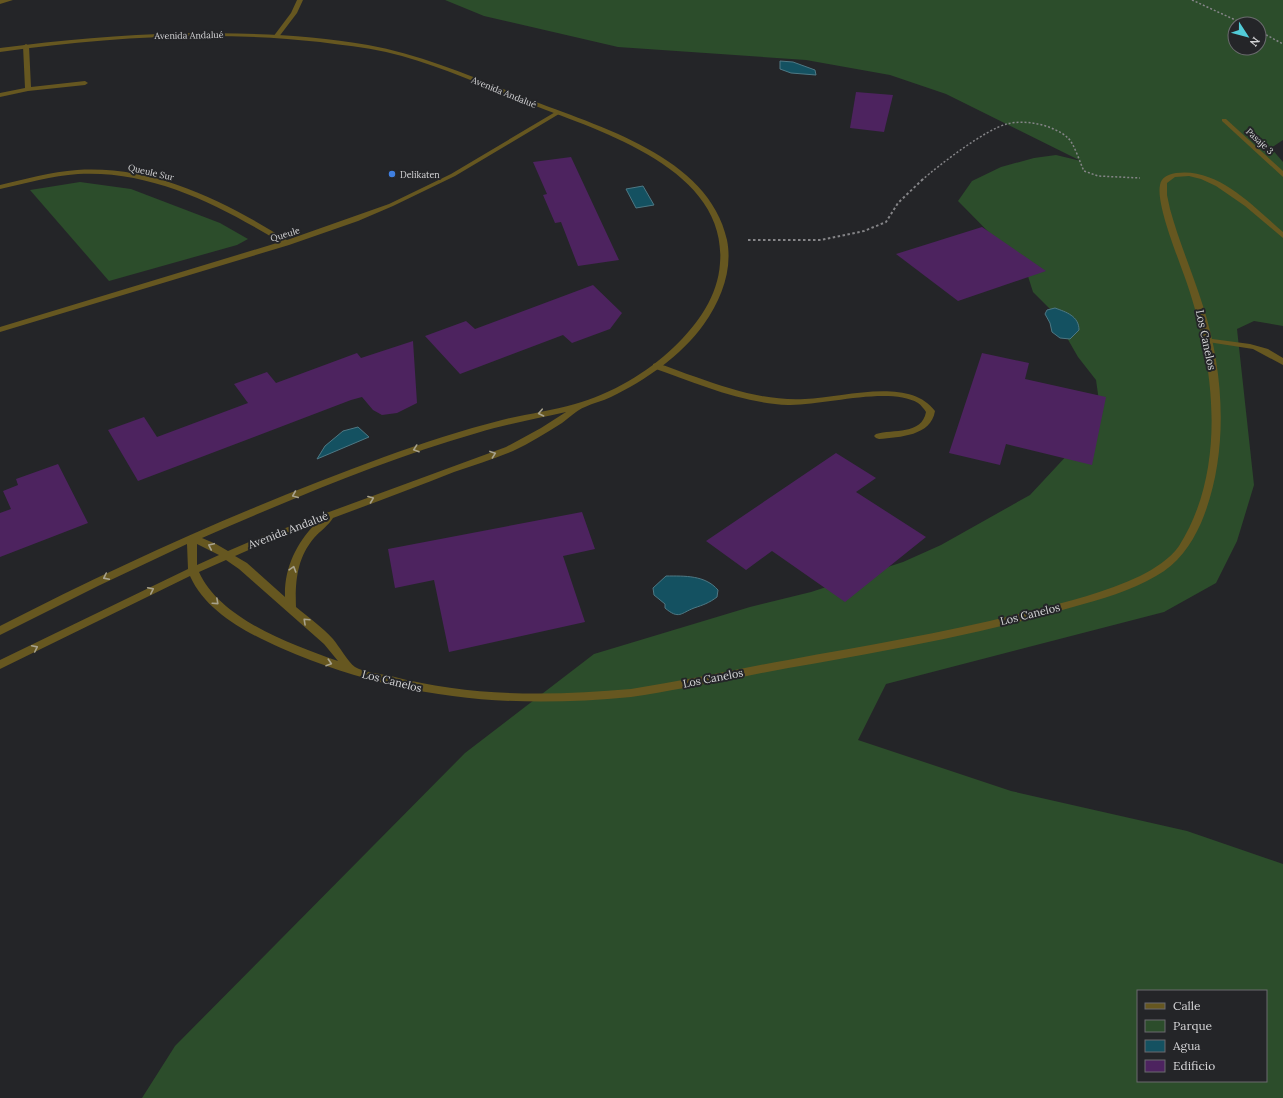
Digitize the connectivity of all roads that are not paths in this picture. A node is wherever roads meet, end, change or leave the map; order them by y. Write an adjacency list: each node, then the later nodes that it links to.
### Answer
1 (10, 0): 3 (street)
2 (300, 0): 4 (street)
3 (0, 2)
4 (276, 37): 5 (street, Avenida Andalué); 10 (street, Avenida Andalué)
5 (26, 46): 6 (street, Avenida Andalué); 8 (street)
6 (0, 50)
7 (85, 83): 8 (street)
8 (28, 89): 9 (street)
9 (0, 95)
10 (557, 113): 15 (street, Queule); 19 (street, Avenida Andalué)
11 (1224, 120): 12 (street, Pasaje 3)
12 (1283, 175)
13 (0, 187): 15 (street, Queule Sur)
14 (1283, 236): 17 (street, Los Canelos)
15 (286, 243): 16 (street, Queule)
16 (0, 330)
17 (1208, 340): 18 (street); 29 (street, Los Canelos)
18 (1283, 362)
19 (656, 366): 20 (street, Avenida Andalué); 21 (street)
20 (580, 406): 22 (street, Avenida Andalué, one-way to 20); 23 (street, Avenida Andalué, one-way to 23)
21 (879, 436)
22 (334, 512): 24 (street, Avenida Andalué); 26 (street, one-way to 22)
23 (193, 538): 24 (street, Los Canelos, one-way to 23); 25 (street, Los Canelos); 27 (street, Avenida Andalué, one-way to 27)
24 (228, 555): 25 (street, Avenida Andalué); 26 (street, Los Canelos)
25 (193, 570): 28 (street, Avenida Andalué, one-way to 25); 29 (street, Los Canelos, one-way to 29)
26 (291, 607): 29 (street, Los Canelos, one-way to 26)
27 (0, 630)
28 (0, 665)
29 (351, 670)

